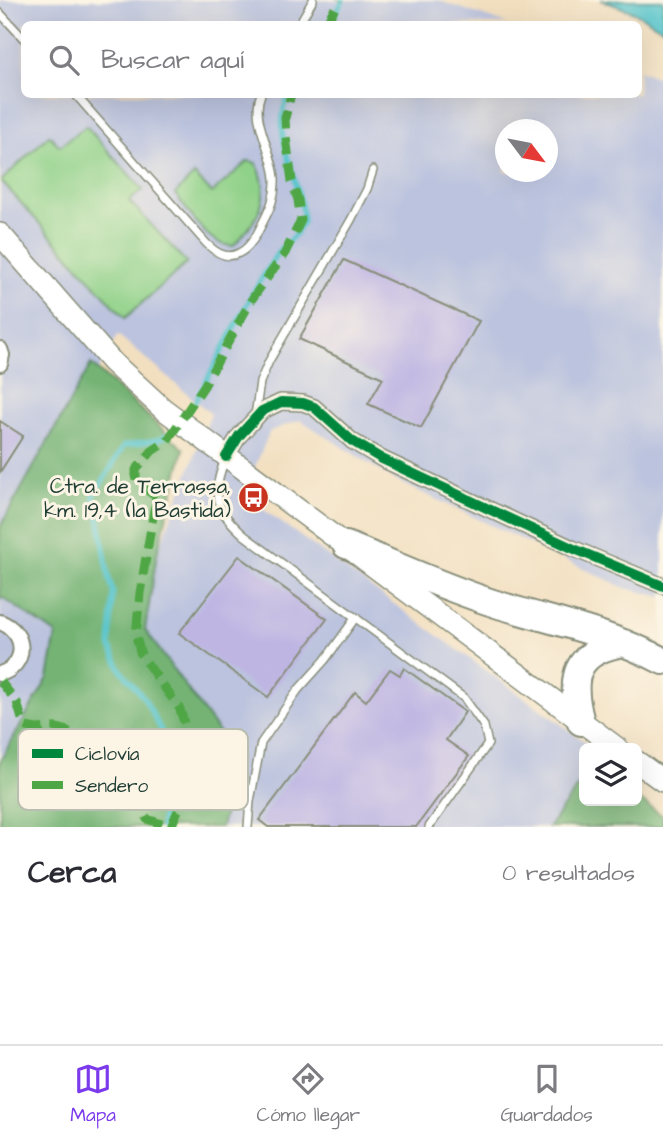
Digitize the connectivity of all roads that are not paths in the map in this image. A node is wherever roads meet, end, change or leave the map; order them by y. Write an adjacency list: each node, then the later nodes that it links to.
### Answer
1 (313, 0): 3 (lane)
2 (0, 13): 4 (lane)
3 (301, 21)
4 (21, 36)
5 (79, 98): 6 (lane)
6 (260, 98)
7 (373, 170): 11 (lane)
8 (0, 234): 12 (main road)
9 (0, 349): 10 (street)
10 (0, 364)
11 (254, 418): 12 (street); 14 (street)
12 (226, 457): 13 (main road); 15 (lane)
13 (346, 545): 17 (highway); 20 (main road)
14 (663, 586)
15 (356, 617): 24 (lane); 25 (lane)
16 (0, 622): 19 (street)
17 (624, 643): 18 (highway); 20 (highway)
18 (663, 661)
19 (0, 674)
20 (581, 722): 21 (main road)
21 (610, 743)
22 (642, 766): 23 (main road)
23 (663, 781)
24 (248, 827)
25 (429, 827)

